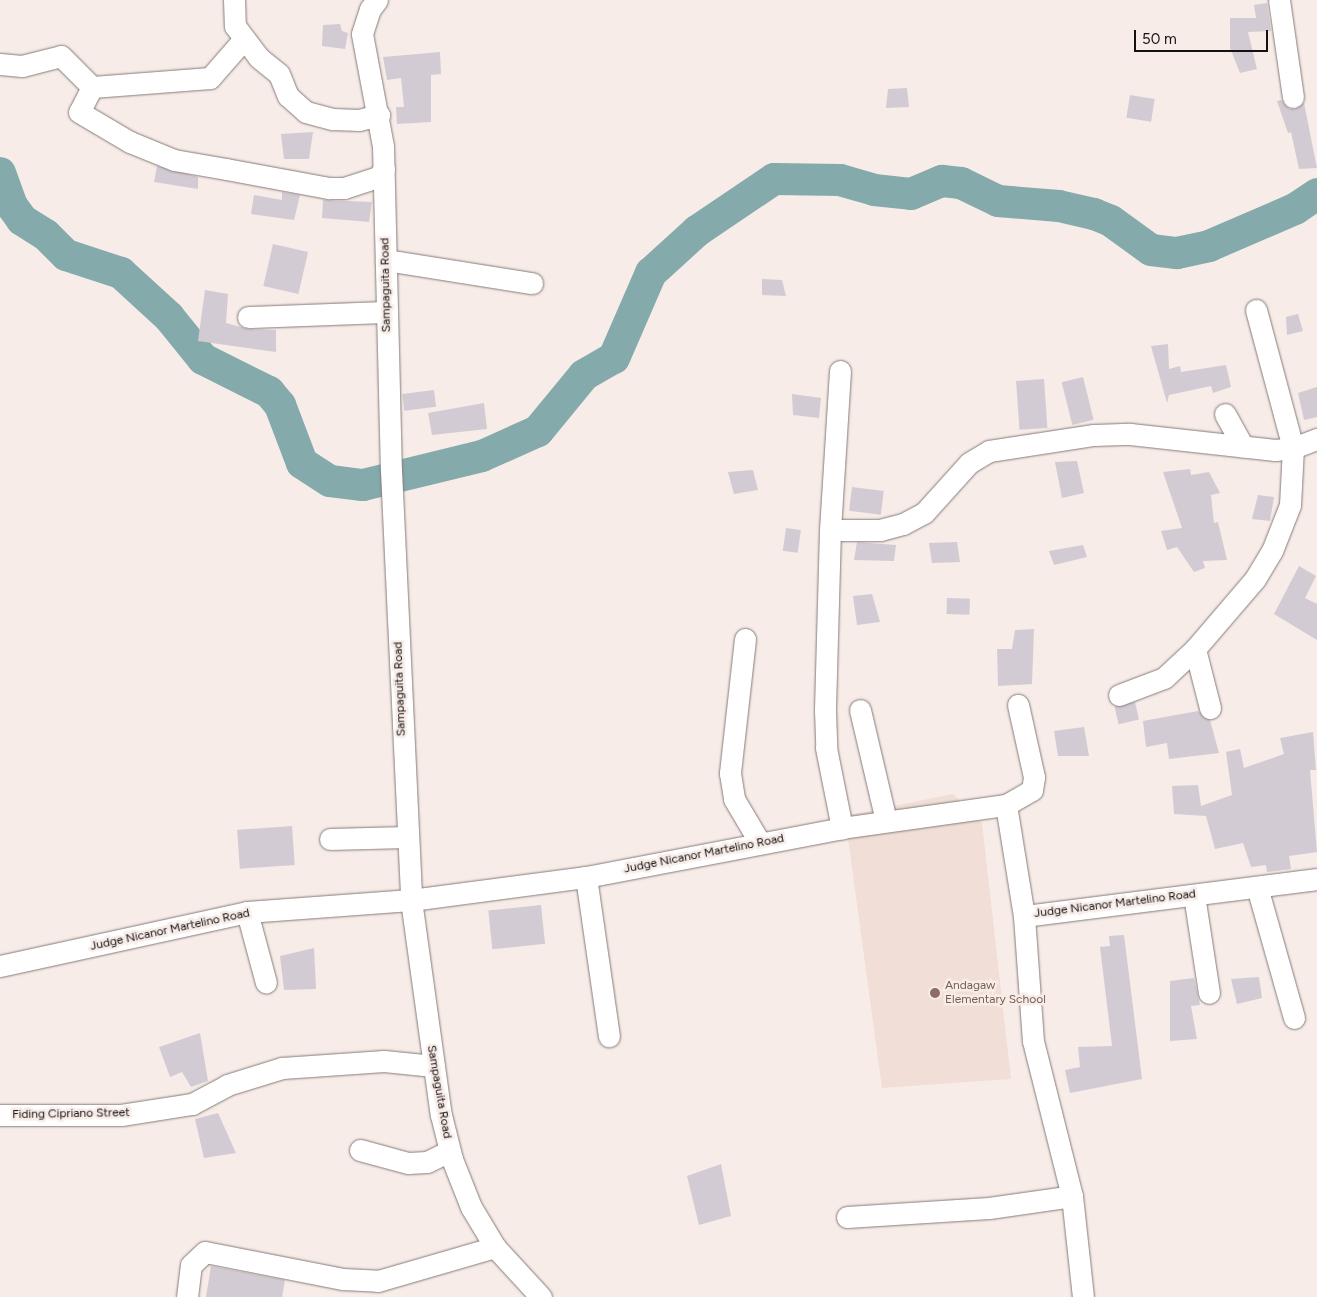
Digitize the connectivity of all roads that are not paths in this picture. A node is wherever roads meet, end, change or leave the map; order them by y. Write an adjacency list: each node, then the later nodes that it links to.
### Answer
1 (234, 0): 4 (street)
2 (377, 0): 8 (street, Sampaguita Road)
3 (1279, 0): 7 (street)
4 (244, 39): 6 (street); 8 (street)
5 (0, 64): 6 (street)
6 (92, 87): 9 (street)
7 (1293, 97)
8 (379, 116): 9 (street, Sampaguita Road)
9 (384, 169): 10 (street, Sampaguita Road)
10 (386, 260): 11 (street); 13 (street, Sampaguita Road)
11 (532, 283)
12 (1256, 310): 19 (street)
13 (387, 312): 14 (street); 30 (street, Sampaguita Road)
14 (248, 317)
15 (840, 371): 20 (street)
16 (1225, 414): 18 (street)
17 (1317, 439): 19 (street)
18 (1243, 446): 19 (street); 20 (street)
19 (1293, 448): 22 (street)
20 (830, 530): 29 (street)
21 (745, 639): 32 (street)
22 (1195, 649): 23 (street); 25 (street)
23 (1119, 695)
24 (1018, 705): 27 (street)
25 (1210, 708)
26 (860, 710): 28 (street)
27 (1006, 805): 28 (street, Judge Nicanor Martelino Road); 39 (street, Judge Nicanor Martelino Road)
28 (886, 821): 29 (street, Judge Nicanor Martelino Road)
29 (842, 828): 32 (street, Judge Nicanor Martelino Road)
30 (406, 837): 31 (street); 37 (street, Sampaguita Road)
31 (330, 839)
32 (760, 843): 33 (street, Judge Nicanor Martelino Road)
33 (586, 877): 37 (street, Judge Nicanor Martelino Road); 44 (street)
34 (1317, 879): 35 (street, Judge Nicanor Martelino Road)
35 (1257, 887): 36 (street, Judge Nicanor Martelino Road); 43 (street)
36 (1194, 894): 39 (street, Judge Nicanor Martelino Road); 42 (street)
37 (411, 900): 38 (street, Judge Nicanor Martelino Road); 45 (street, Sampaguita Road)
38 (247, 912): 40 (street, Judge Nicanor Martelino Road); 41 (street)
39 (1024, 916): 49 (street)
40 (0, 966)
41 (266, 983)
42 (1209, 993)
43 (1294, 1018)
44 (609, 1036)
45 (434, 1066): 46 (street, Fiding Cipriano Street); 48 (street, Sampaguita Road)
46 (0, 1115)
47 (360, 1150): 48 (street)
48 (450, 1151): 51 (street, Sampaguita Road)
49 (1072, 1196): 50 (street); 55 (street)
50 (847, 1217)
51 (495, 1247): 52 (street); 54 (street, Sampaguita Road)
52 (391, 1288): 53 (street)
53 (187, 1297)
54 (541, 1297)
55 (1084, 1297)

